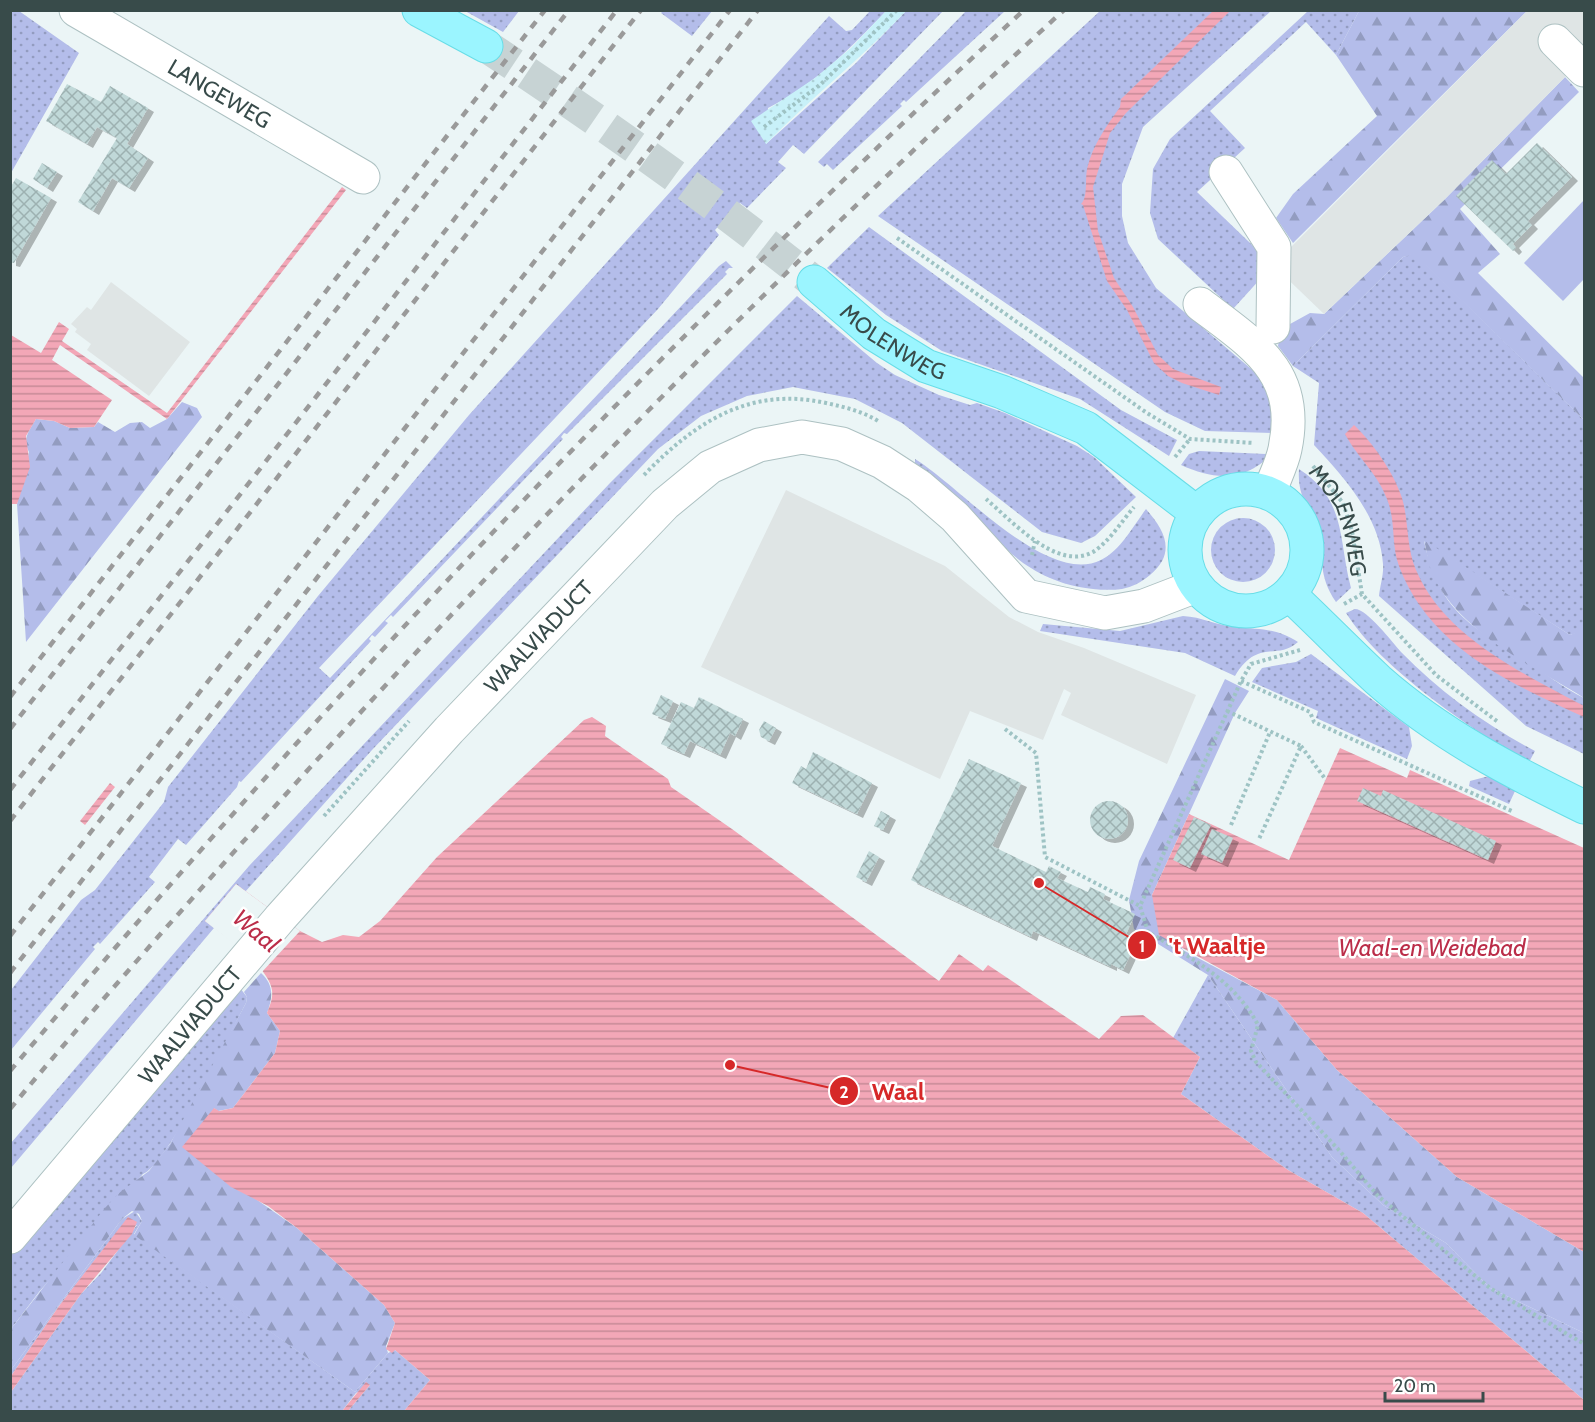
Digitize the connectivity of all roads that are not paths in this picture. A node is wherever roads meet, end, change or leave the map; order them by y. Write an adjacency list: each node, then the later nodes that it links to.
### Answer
1 (76, 10): 7 (street, LANGEWEG)
2 (419, 10): 4 (main road)
3 (1555, 41): 5 (street)
4 (486, 46)
5 (1584, 70)
6 (1226, 172): 10 (street)
7 (363, 177)
8 (814, 282): 12 (main road, MOLENWEG)
9 (1200, 304): 10 (street)
10 (1264, 336): 11 (street)
11 (1269, 493): 12 (main road); 14 (main road)
12 (1197, 513): 13 (main road)
13 (1196, 586): 14 (main road); 16 (street, WAALVIADUCT)
14 (1289, 594): 15 (main road)
15 (1584, 807)
16 (10, 1237)

